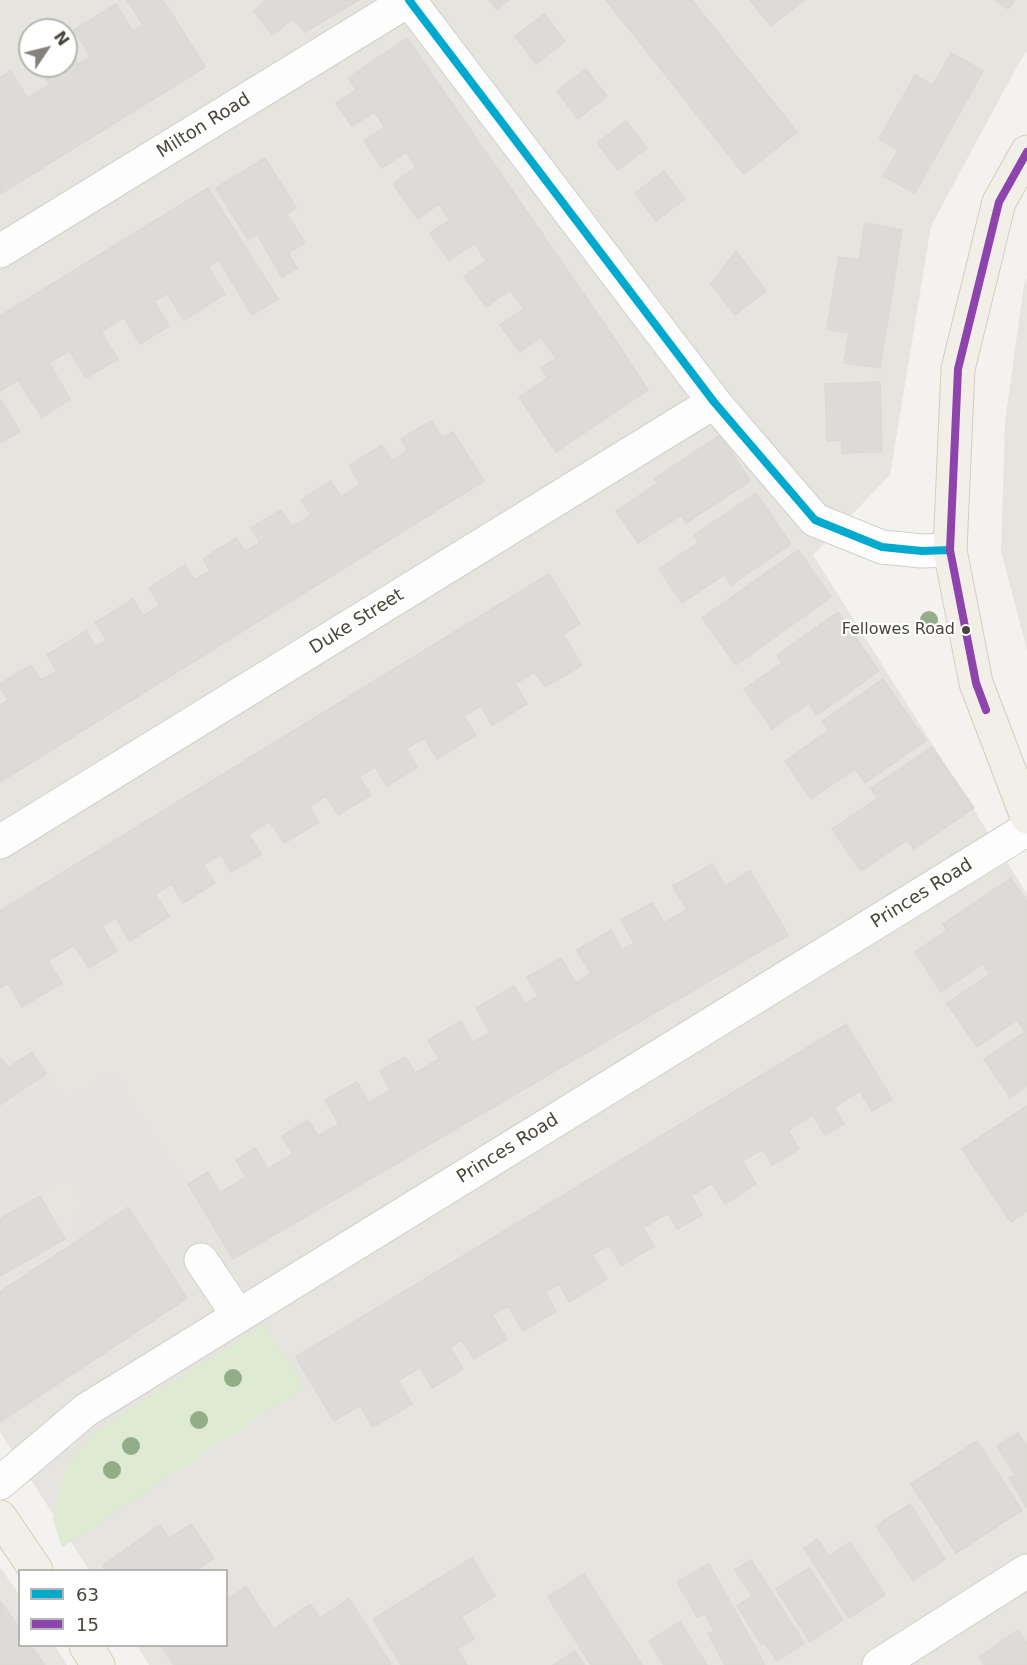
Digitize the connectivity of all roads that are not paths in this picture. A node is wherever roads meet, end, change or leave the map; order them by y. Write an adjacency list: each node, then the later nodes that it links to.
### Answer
1 (409, 0): 3 (street, Milton Road); 4 (street)
2 (1027, 152): 5 (main road)
3 (0, 251)
4 (714, 402): 5 (street); 7 (street, Duke Street)
5 (950, 550): 6 (main road)
6 (1026, 813): 9 (street, Princes Road)
7 (0, 842)
8 (201, 1260): 9 (street)
9 (238, 1315): 10 (street, Princes Road)
10 (0, 1483)
11 (0, 1516): 12 (main road)
12 (35, 1569)
13 (1027, 1571): 16 (street)
14 (87, 1647): 15 (main road)
15 (99, 1665)
16 (879, 1665)

